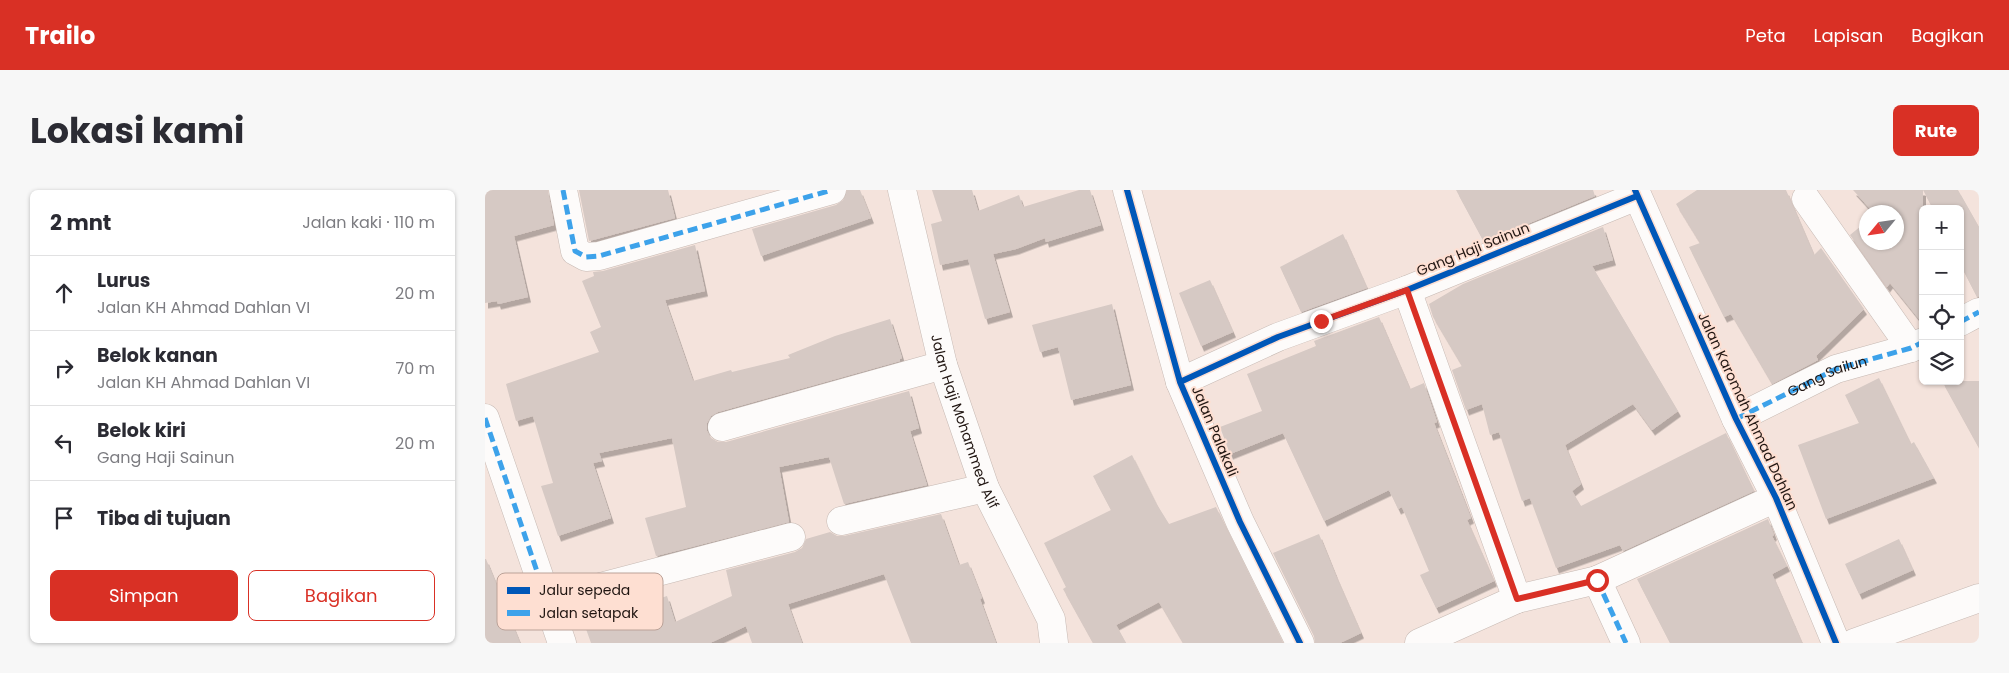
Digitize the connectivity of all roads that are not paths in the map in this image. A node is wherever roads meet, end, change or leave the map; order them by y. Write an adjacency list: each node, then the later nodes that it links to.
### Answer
1 (563, 190): 2 (street)
2 (832, 190)
3 (903, 190): 11 (street, Jalan Haji Mohammed Alif)
4 (1127, 190): 12 (street, Jalan Palakali)
5 (1636, 193): 7 (street, Gang Haji Sainun); 14 (street, Jalan Karomah Ahmad Dahlan)
6 (1806, 200): 10 (street)
7 (1407, 290): 12 (street, Gang Haji Sainun); 24 (street)
8 (1979, 312): 9 (street)
9 (1964, 320)
10 (1917, 345): 14 (street, Gang Sailun)
11 (943, 364): 15 (street); 16 (street, Jalan Haji Mohammed Alif)
12 (1180, 382): 28 (street, Jalan Palakali)
13 (485, 418): 20 (street)
14 (1736, 419): 17 (street, Jalan Karomah Ahmad Dahlan)
15 (722, 427)
16 (985, 488): 18 (street); 27 (street, Jalan Haji Mohammed Alif)
17 (1776, 498): 22 (street); 31 (street, Jalan Karomah Ahmad Dahlan)
18 (841, 521)
19 (791, 537): 21 (street)
20 (538, 573)
21 (654, 573)
22 (1597, 580): 24 (street); 30 (street)
23 (1979, 598): 32 (street)
24 (1517, 599): 29 (street)
25 (557, 630): 26 (street)
26 (562, 643)
27 (1054, 643)
28 (1300, 643)
29 (1419, 643)
30 (1626, 643)
31 (1836, 643)
32 (1854, 643)

